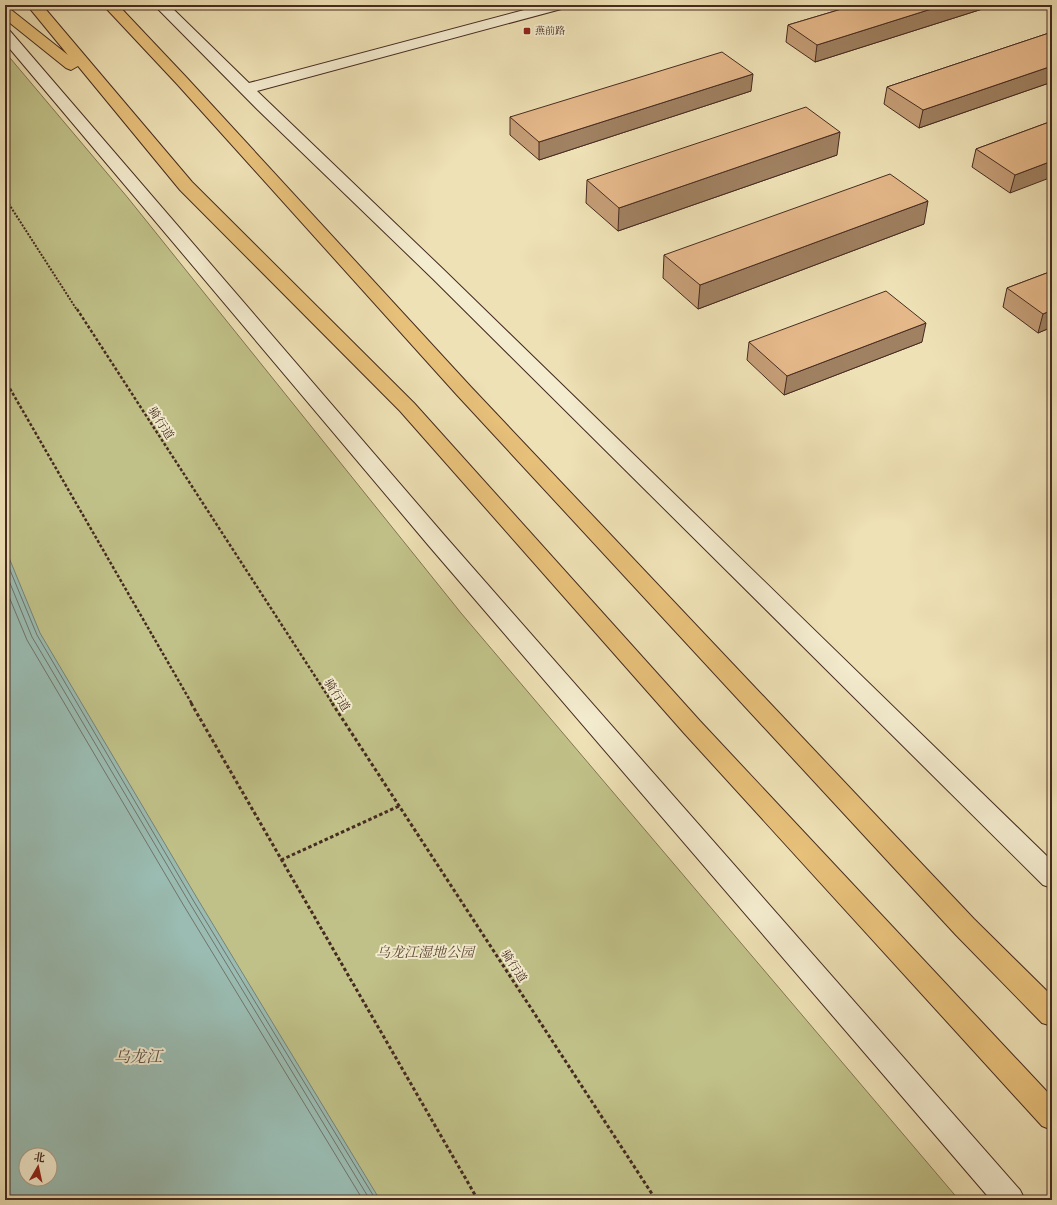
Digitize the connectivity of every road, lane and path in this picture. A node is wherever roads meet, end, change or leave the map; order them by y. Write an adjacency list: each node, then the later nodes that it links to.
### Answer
1 (34, 5): 8 (highway)
2 (110, 5): 14 (highway)
3 (161, 5): 7 (main road)
4 (560, 5): 7 (main road)
5 (5, 12): 8 (highway)
6 (5, 34): 18 (main road)
7 (246, 89): 13 (main road)
8 (108, 93): 15 (highway)
9 (5, 198): 11 (path, 骑行道)
10 (5, 380): 12 (path)
11 (399, 806): 12 (path); 17 (path, 骑行道)
12 (281, 860): 16 (path)
13 (1052, 878)
14 (1052, 1014)
15 (1052, 1117)
16 (478, 1200)
17 (656, 1200)
18 (1010, 1200)

